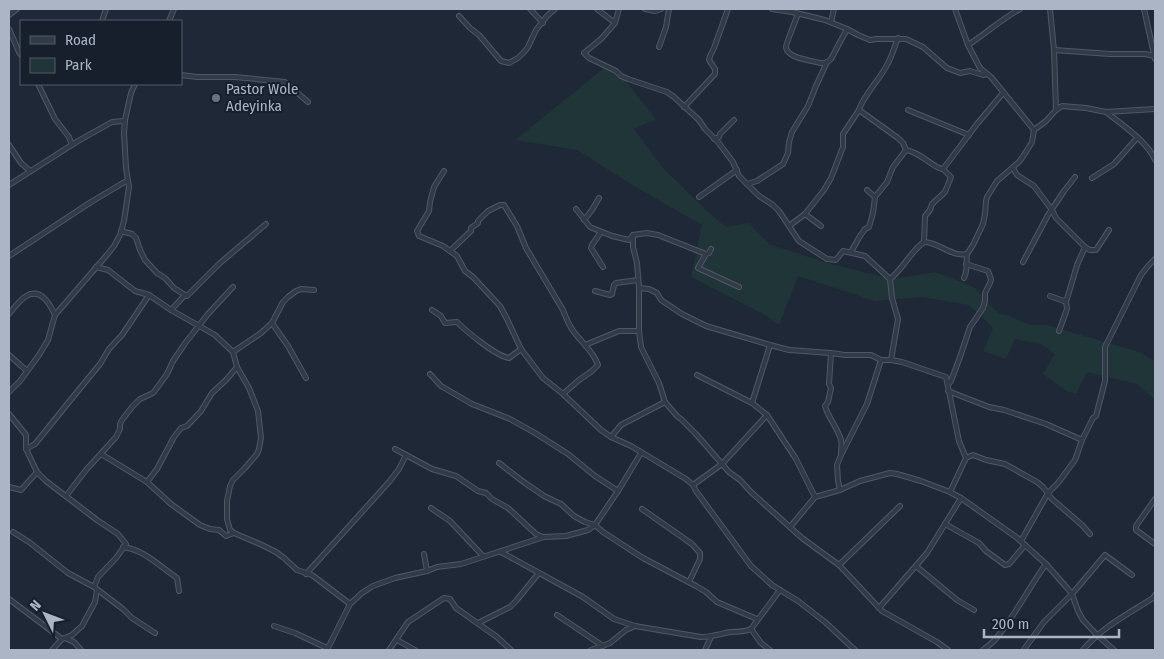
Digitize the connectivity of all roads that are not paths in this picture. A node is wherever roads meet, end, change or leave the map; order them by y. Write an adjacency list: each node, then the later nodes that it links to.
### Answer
1 (17, 9): 17 (street)
2 (530, 9): 19 (street)
3 (555, 9): 19 (street)
4 (597, 9): 21 (street)
5 (619, 9): 21 (street)
6 (645, 9): 7 (street)
7 (661, 9)
8 (669, 9): 26 (street)
9 (728, 9): 37 (street)
10 (772, 9): 16 (street)
11 (834, 9): 20 (street)
12 (955, 9): 25 (street)
13 (1020, 9): 25 (street)
14 (1050, 9): 27 (street)
15 (1144, 9): 29 (street)
16 (798, 14): 20 (street); 30 (street)
17 (9, 15)
18 (458, 16): 19 (street)
19 (542, 22)
20 (831, 22): 22 (street)
21 (615, 23): 37 (street)
22 (847, 28): 24 (street); 30 (street)
23 (9, 29): 28 (street)
24 (898, 38): 31 (street); 39 (street)
25 (968, 45): 31 (street)
26 (659, 46)
27 (1054, 50): 29 (street); 41 (street)
28 (20, 54)
29 (1155, 57)
30 (827, 62): 61 (street)
31 (987, 74): 35 (street)
32 (182, 75): 36 (street)
33 (38, 85): 50 (street)
34 (135, 85): 44 (street)
35 (1003, 93): 45 (street); 46 (street)
36 (308, 102)
37 (684, 107): 48 (street)
38 (1155, 109): 42 (street)
39 (860, 110): 51 (street); 69 (street)
40 (908, 110): 46 (street)
41 (1056, 110): 42 (street); 45 (street)
42 (1106, 112): 47 (street)
43 (734, 120): 48 (street)
44 (125, 121): 50 (street); 60 (street)
45 (1034, 130): 53 (street)
46 (969, 136): 54 (street)
47 (1137, 138): 52 (street); 59 (street)
48 (714, 139): 55 (street)
49 (9, 145): 57 (street)
50 (72, 145): 57 (street)
51 (906, 150): 54 (street); 64 (street)
52 (1155, 160)
53 (1013, 168): 68 (street); 84 (street)
54 (943, 169): 78 (street)
55 (737, 170): 61 (street); 66 (street)
56 (444, 171): 81 (street)
57 (30, 172): 62 (street)
58 (1075, 177): 68 (street)
59 (1092, 178)
60 (128, 180): 75 (street); 85 (street)
61 (747, 184): 72 (street)
62 (9, 186)
63 (867, 190): 64 (street)
64 (875, 196): 82 (street)
65 (599, 198): 70 (street)
66 (699, 198)
67 (576, 209): 70 (street)
68 (1052, 210): 79 (street); 88 (street)
69 (805, 214): 72 (street); 73 (street)
70 (584, 220): 76 (street)
71 (266, 224): 102 (street)
72 (789, 226): 82 (street)
73 (821, 226)
74 (1110, 230): 79 (street)
75 (122, 231): 86 (street); 102 (street)
76 (601, 232): 77 (street); 91 (street)
77 (633, 235): 83 (street); 95 (street)
78 (924, 242): 84 (street); 94 (street)
79 (1085, 247): 104 (street)
80 (711, 249): 83 (street)
81 (450, 252): 113 (street); 115 (street)
82 (851, 252): 94 (street)
83 (706, 254): 98 (street)
84 (967, 254): 89 (street)
85 (9, 256)
86 (103, 260): 90 (street); 92 (street)
87 (1155, 260): 135 (street)
88 (1023, 262)
89 (966, 264): 93 (street); 126 (street)
90 (96, 267): 92 (street); 108 (street)
91 (603, 267)
92 (108, 270): 101 (street)
93 (964, 278)
94 (890, 279): 120 (street)
95 (638, 280): 97 (street); 100 (street)
96 (233, 287): 110 (street)
97 (639, 288): 111 (street); 114 (street)
98 (739, 288)
99 (314, 290): 109 (street)
100 (595, 291)
101 (149, 295): 105 (street); 136 (street)
102 (185, 295): 105 (street)
103 (1050, 296): 104 (street)
104 (1066, 301): 112 (street)
105 (170, 310): 110 (street)
106 (432, 310): 115 (street)
107 (9, 314): 108 (street)
108 (56, 315): 122 (street)
109 (272, 323): 116 (street); 125 (street)
110 (198, 326): 116 (street); 139 (street)
111 (639, 331): 113 (street); 130 (street)
112 (1059, 331)
113 (585, 345): 129 (street)
114 (770, 345): 117 (street); 131 (street)
115 (521, 349): 129 (street)
116 (233, 352): 121 (street)
117 (831, 353): 119 (street); 141 (street)
118 (9, 355): 122 (street)
119 (881, 360): 120 (street); 141 (street)
120 (891, 360): 126 (street)
121 (237, 366): 146 (street); 163 (street)
122 (27, 371): 128 (street)
123 (430, 374): 150 (street)
124 (697, 375): 131 (street)
125 (306, 378)
126 (948, 385): 127 (street)
127 (948, 391): 135 (street); 142 (street)
128 (9, 392)
129 (563, 394): 134 (street)
130 (665, 402): 134 (street); 144 (street)
131 (752, 403): 133 (street)
132 (9, 414): 136 (street)
133 (767, 415): 144 (street); 154 (street)
134 (611, 437): 138 (street)
135 (1082, 440): 152 (street)
136 (26, 449): 145 (street)
137 (394, 449): 140 (street)
138 (642, 453): 147 (street); 150 (street)
139 (101, 454): 146 (street); 153 (street)
140 (406, 455): 168 (street); 180 (street)
141 (841, 455): 149 (street)
142 (966, 458): 151 (street); 152 (street)
143 (499, 463): 161 (street)
144 (722, 464): 147 (street); 162 (street)
145 (37, 472): 148 (street); 153 (street)
146 (147, 482): 167 (street)
147 (693, 485): 186 (street)
148 (9, 487)
149 (840, 490): 151 (street); 154 (street)
150 (618, 491): 161 (street)
151 (950, 492): 155 (street)
152 (1048, 494): 166 (street); 169 (street)
153 (66, 496): 172 (street)
154 (815, 497): 162 (street)
155 (961, 498): 160 (street); 169 (street)
156 (1155, 499): 170 (street)
157 (900, 506): 177 (street)
158 (431, 508): 175 (street)
159 (642, 508): 183 (street)
160 (945, 524): 171 (street); 178 (street)
161 (595, 525): 168 (street); 183 (street)
162 (790, 527): 177 (street)
163 (230, 530): 165 (street); 167 (street)
164 (13, 532): 184 (street)
165 (234, 533): 167 (street); 180 (street)
166 (1090, 534)
167 (226, 536)
168 (544, 538): 173 (street)
169 (1021, 541): 171 (street)
170 (1155, 544)
171 (1025, 545): 176 (street)
172 (123, 547): 184 (street); 185 (street)
173 (500, 552): 175 (street); 181 (street)
174 (424, 554): 179 (street)
175 (483, 556): 179 (street)
176 (1046, 564): 187 (street); 218 (street)
177 (839, 565): 191 (street)
178 (916, 566): 191 (street); 192 (street)
179 (427, 571): 190 (street)
180 (306, 574): 190 (street)
181 (538, 574): 195 (street); 197 (street)
182 (1132, 575): 187 (street)
183 (689, 582): 194 (street)
184 (96, 588): 199 (street); 200 (street)
185 (179, 590)
186 (780, 590): 194 (street); 216 (street)
187 (1072, 594): 201 (street); 219 (street)
188 (1155, 594): 201 (street)
189 (9, 598): 203 (street)
190 (350, 604): 207 (street)
191 (879, 608): 217 (street)
192 (974, 610)
193 (557, 615): 206 (street)
194 (757, 619): 198 (street)
195 (478, 623): 204 (street); 212 (street)
196 (274, 626): 207 (street)
197 (634, 626): 202 (street); 206 (street)
198 (751, 629): 202 (street); 215 (street)
199 (154, 633)
200 (72, 635): 203 (street); 205 (street)
201 (1097, 635): 220 (street); 221 (street)
202 (711, 637): 214 (street)
203 (64, 638): 205 (street); 208 (street)
204 (397, 640): 210 (street); 211 (street)
205 (74, 642): 209 (street)
206 (603, 646): 213 (street)
207 (327, 649)
208 (52, 650)
209 (81, 650)
210 (389, 650)
211 (415, 650)
212 (511, 650)
213 (591, 650)
214 (705, 650)
215 (770, 650)
216 (855, 650)
217 (948, 650)
218 (983, 650)
219 (1024, 650)
220 (1083, 650)
221 (1114, 650)

